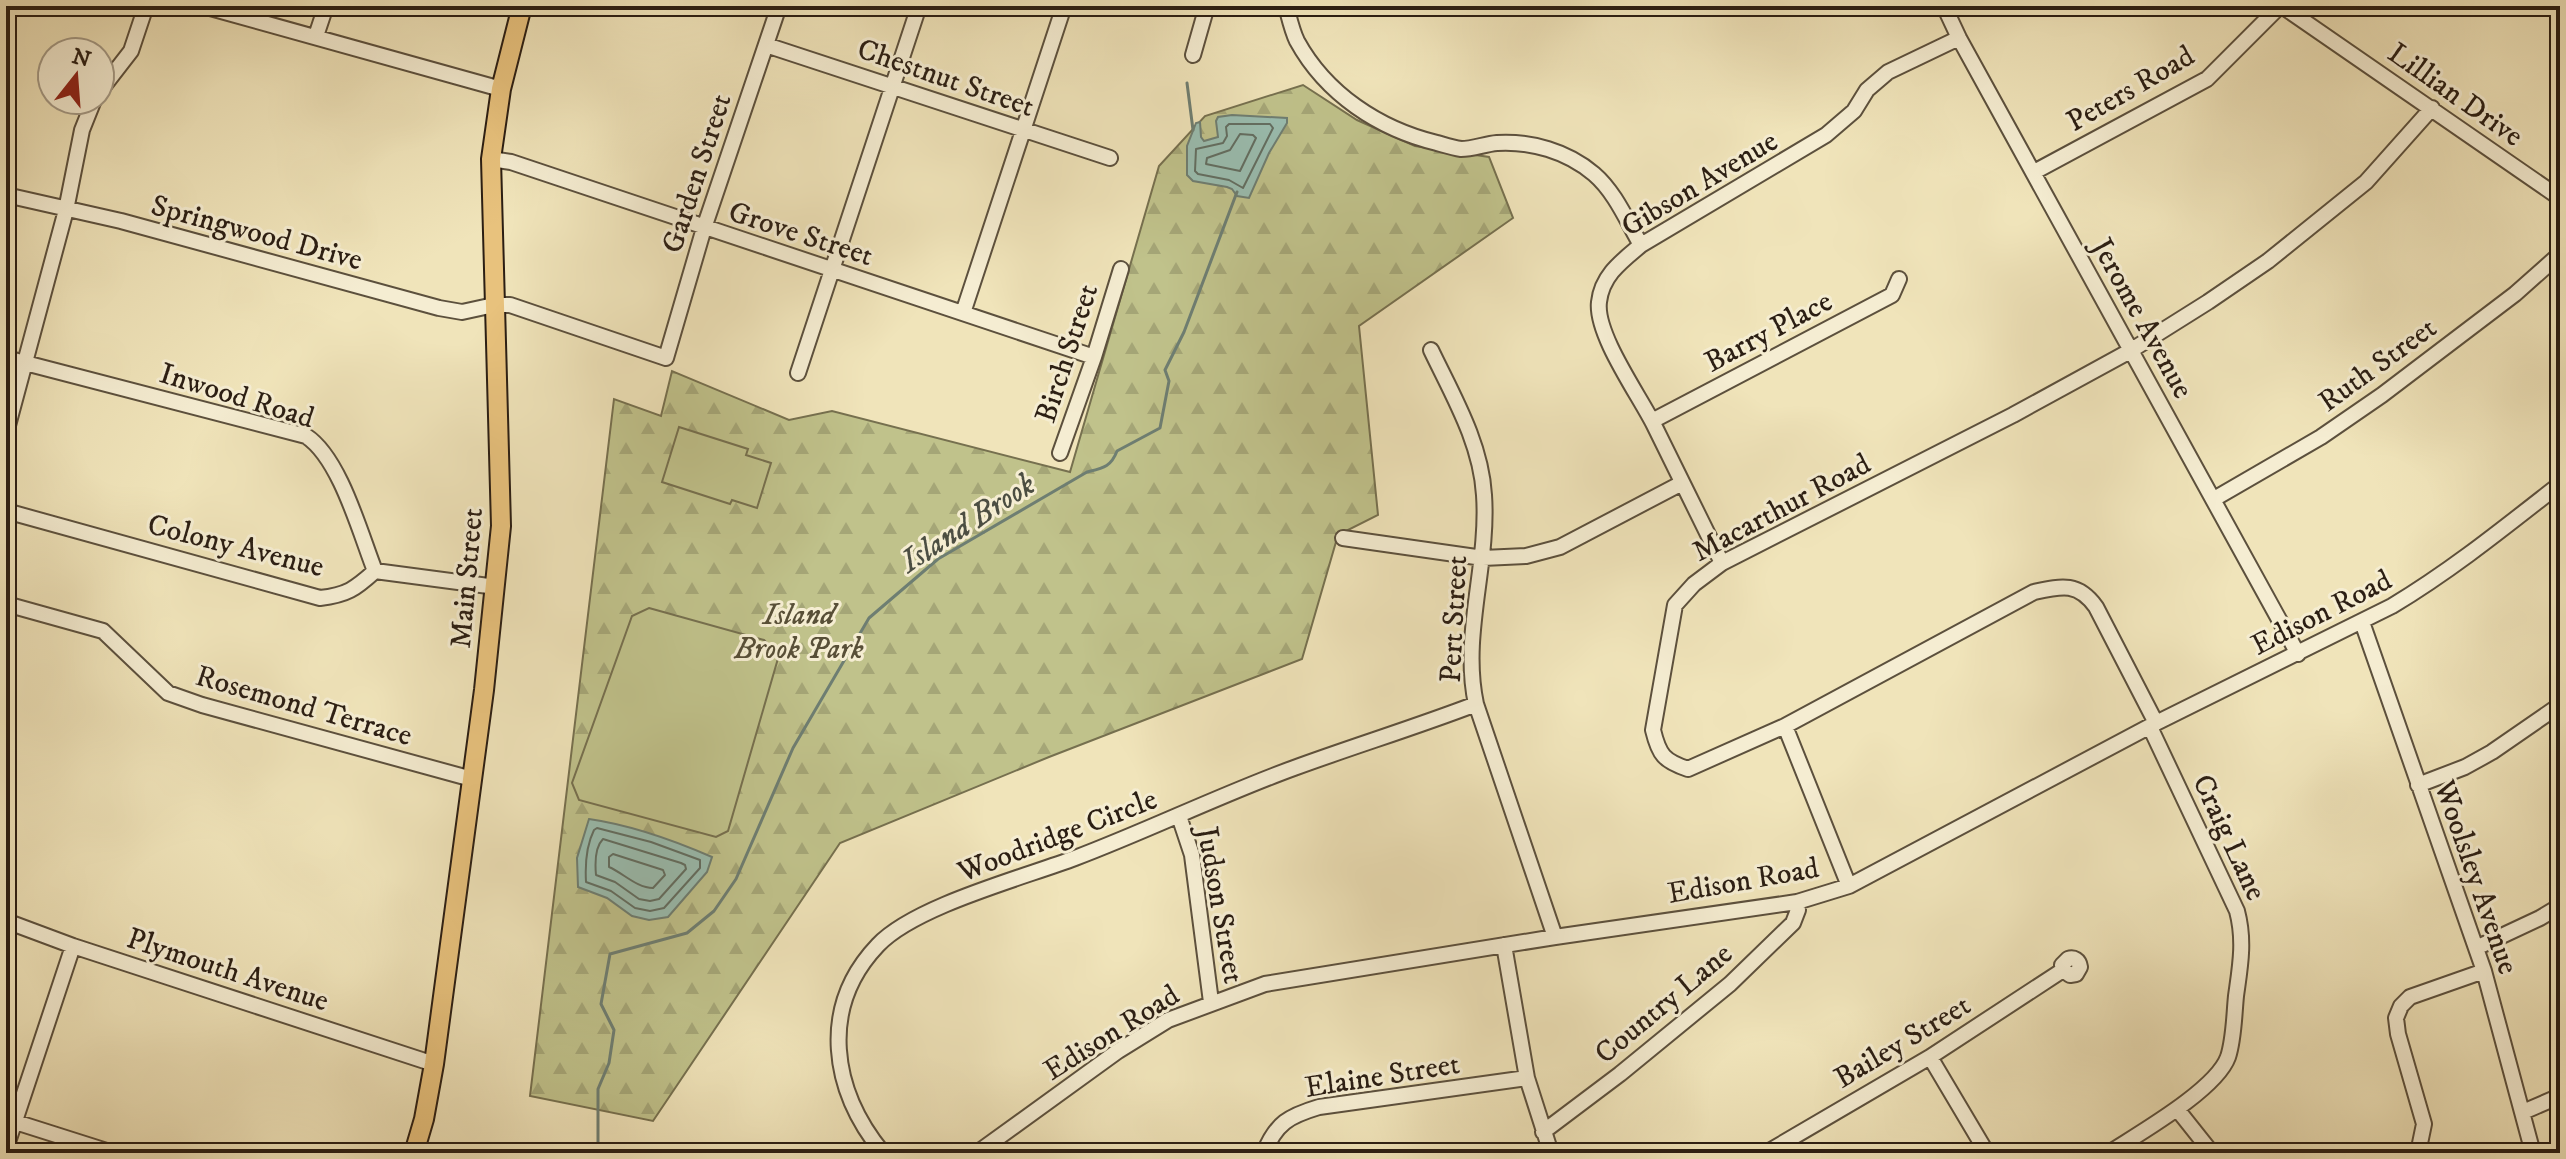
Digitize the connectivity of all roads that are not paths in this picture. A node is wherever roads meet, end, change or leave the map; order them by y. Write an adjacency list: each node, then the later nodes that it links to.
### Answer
1 (146, 6): 16 (street)
2 (203, 6): 12 (street)
3 (326, 6): 12 (street)
4 (522, 6): 18 (main road, Main Street)
5 (779, 6): 14 (street, Garden Street)
6 (919, 6): 17 (street)
7 (1064, 6): 21 (street)
8 (1207, 6): 15 (street)
9 (1286, 6): 29 (street)
10 (1944, 6): 13 (street, Jerome Avenue)
11 (2281, 6): 19 (street, Lillian Drive); 24 (street, Peters Road)
12 (316, 36): 18 (street)
13 (1959, 38): 24 (street, Jerome Avenue); 29 (street, Gibson Avenue)
14 (766, 45): 17 (street, Chestnut Street); 28 (street, Garden Street)
15 (1193, 55)
16 (116, 70)
17 (892, 86): 21 (street, Chestnut Street); 32 (street)
18 (501, 89): 23 (main road, Main Street)
19 (2432, 108): 26 (street, Lillian Drive); 37 (street, Macarthur Road)
20 (88, 116): 27 (street)
21 (1024, 131): 22 (street, Chestnut Street); 35 (street)
22 (1110, 158)
23 (491, 159): 28 (street, Grove Street); 34 (main road, Main Street)
24 (2034, 172): 37 (street, Jerome Avenue)
25 (6, 195): 27 (street, Springwood Drive)
26 (2560, 198)
27 (66, 210): 34 (street, Springwood Drive); 41 (street)
28 (704, 228): 32 (street, Grove Street); 40 (street, Garden Street)
29 (1641, 245): 43 (street, Gibson Avenue)
30 (2560, 254): 48 (street, Ruth Street)
31 (1121, 269): 38 (street, Birch Street)
32 (832, 271): 35 (street, Grove Street); 42 (street)
33 (1899, 279): 43 (street, Barry Place)
34 (494, 305): 40 (street, Springwood Drive); 54 (main road, Main Street)
35 (963, 313): 38 (street, Grove Street)
36 (1431, 350): 51 (street, Pert Street)
37 (2130, 351): 48 (street, Jerome Avenue); 52 (street, Macarthur Road)
38 (1094, 357): 45 (street, Birch Street)
39 (6, 358): 41 (street, Inwood Road)
40 (666, 358)
41 (26, 363): 44 (street); 53 (street, Inwood Road)
42 (798, 373)
43 (1652, 421): 46 (street, Gibson Avenue)
44 (6, 433)
45 (1060, 453)
46 (1682, 483): 51 (street); 52 (street, Gibson Avenue)
47 (2560, 484): 56 (street, Edison Road)
48 (2214, 499): 57 (street, Jerome Avenue)
49 (6, 511): 53 (street, Colony Avenue)
50 (1343, 538): 51 (street)
51 (1483, 558): 58 (street, Pert Street)
52 (1722, 563): 61 (street, Macarthur Road)
53 (375, 571): 54 (street)
54 (496, 587): 62 (main road, Main Street)
55 (6, 604): 62 (street, Rosemond Terrace)
56 (2362, 622): 57 (street, Edison Road); 63 (street, Woolsley Avenue)
57 (2298, 654): 60 (street, Edison Road)
58 (1476, 704): 64 (street, Woodridge Circle); 69 (street, Pert Street)
59 (2560, 705): 63 (street)
60 (2153, 725): 61 (street, Macarthur Road); 65 (street, Edison Road); 80 (street, Craig Lane)
61 (1785, 726): 65 (street)
62 (472, 779): 77 (main road, Main Street)
63 (2418, 785): 72 (street, Woolsley Avenue)
64 (1179, 816): 75 (street, Judson Street); 87 (street, Woodridge Circle)
65 (1849, 886): 66 (street, Edison Road)
66 (1797, 902): 69 (street, Edison Road); 83 (street, Country Lane)
67 (2560, 906): 72 (street)
68 (6, 921): 71 (street, Plymouth Avenue)
69 (1555, 937): 70 (street, Edison Road)
70 (1504, 945): 75 (street, Edison Road); 78 (street)
71 (73, 946): 77 (street, Plymouth Avenue); 82 (street)
72 (2476, 948): 74 (street, Woolsley Avenue)
73 (2063, 970): 76 (street, Bailey Street)
74 (2484, 971): 81 (street, Woolsley Avenue); 95 (street)
75 (1211, 1002): 88 (street, Edison Road)
76 (1930, 1057): 91 (street, Bailey Street); 92 (street)
77 (434, 1064): 86 (main road, Main Street)
78 (1527, 1078): 83 (street); 89 (street, Elaine Street)
79 (2560, 1096): 81 (street)
80 (2177, 1109): 93 (street, Craig Lane); 94 (street)
81 (2523, 1112): 96 (street, Woolsley Avenue)
82 (10, 1121): 84 (street); 85 (street)
83 (1543, 1132): 90 (street)
84 (6, 1148)
85 (113, 1153)
86 (414, 1153)
87 (883, 1153)
88 (977, 1153)
89 (1264, 1153)
90 (1551, 1153)
91 (1766, 1153)
92 (1987, 1153)
93 (2109, 1153)
94 (2212, 1153)
95 (2418, 1153)
96 (2533, 1153)

